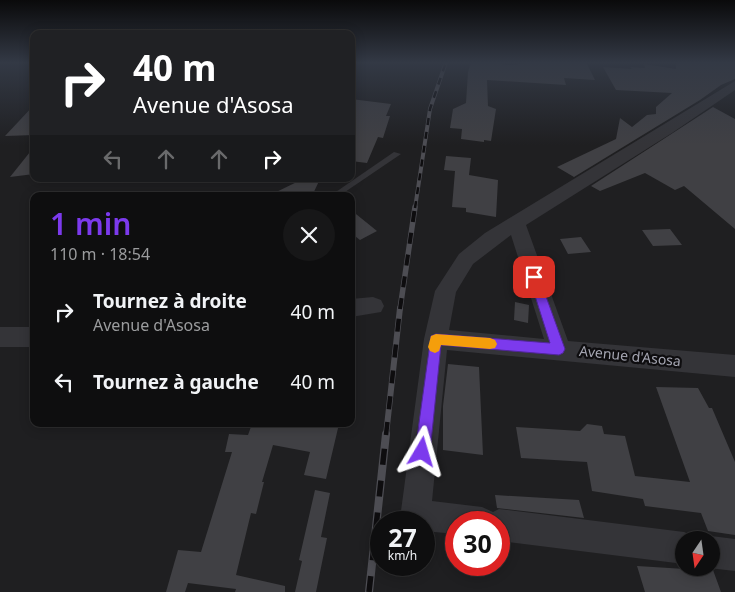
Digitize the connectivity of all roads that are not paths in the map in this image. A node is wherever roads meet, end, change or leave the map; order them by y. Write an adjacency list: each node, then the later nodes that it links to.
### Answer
1 (729, 90): 6 (street)
2 (397, 154): 3 (lane)
3 (355, 182)
4 (355, 182): 5 (lane)
5 (340, 192)
6 (516, 222): 11 (street); 12 (street)
7 (373, 306): 8 (street)
8 (355, 308)
9 (0, 337): 10 (street)
10 (30, 337)
11 (436, 340): 12 (street, Avenue d'Asosa); 14 (street)
12 (559, 349): 13 (street, Avenue d'Asosa)
13 (735, 366)
14 (445, 518)
15 (510, 526): 16 (street)
16 (675, 547)
17 (720, 553): 18 (street)
18 (735, 555)

